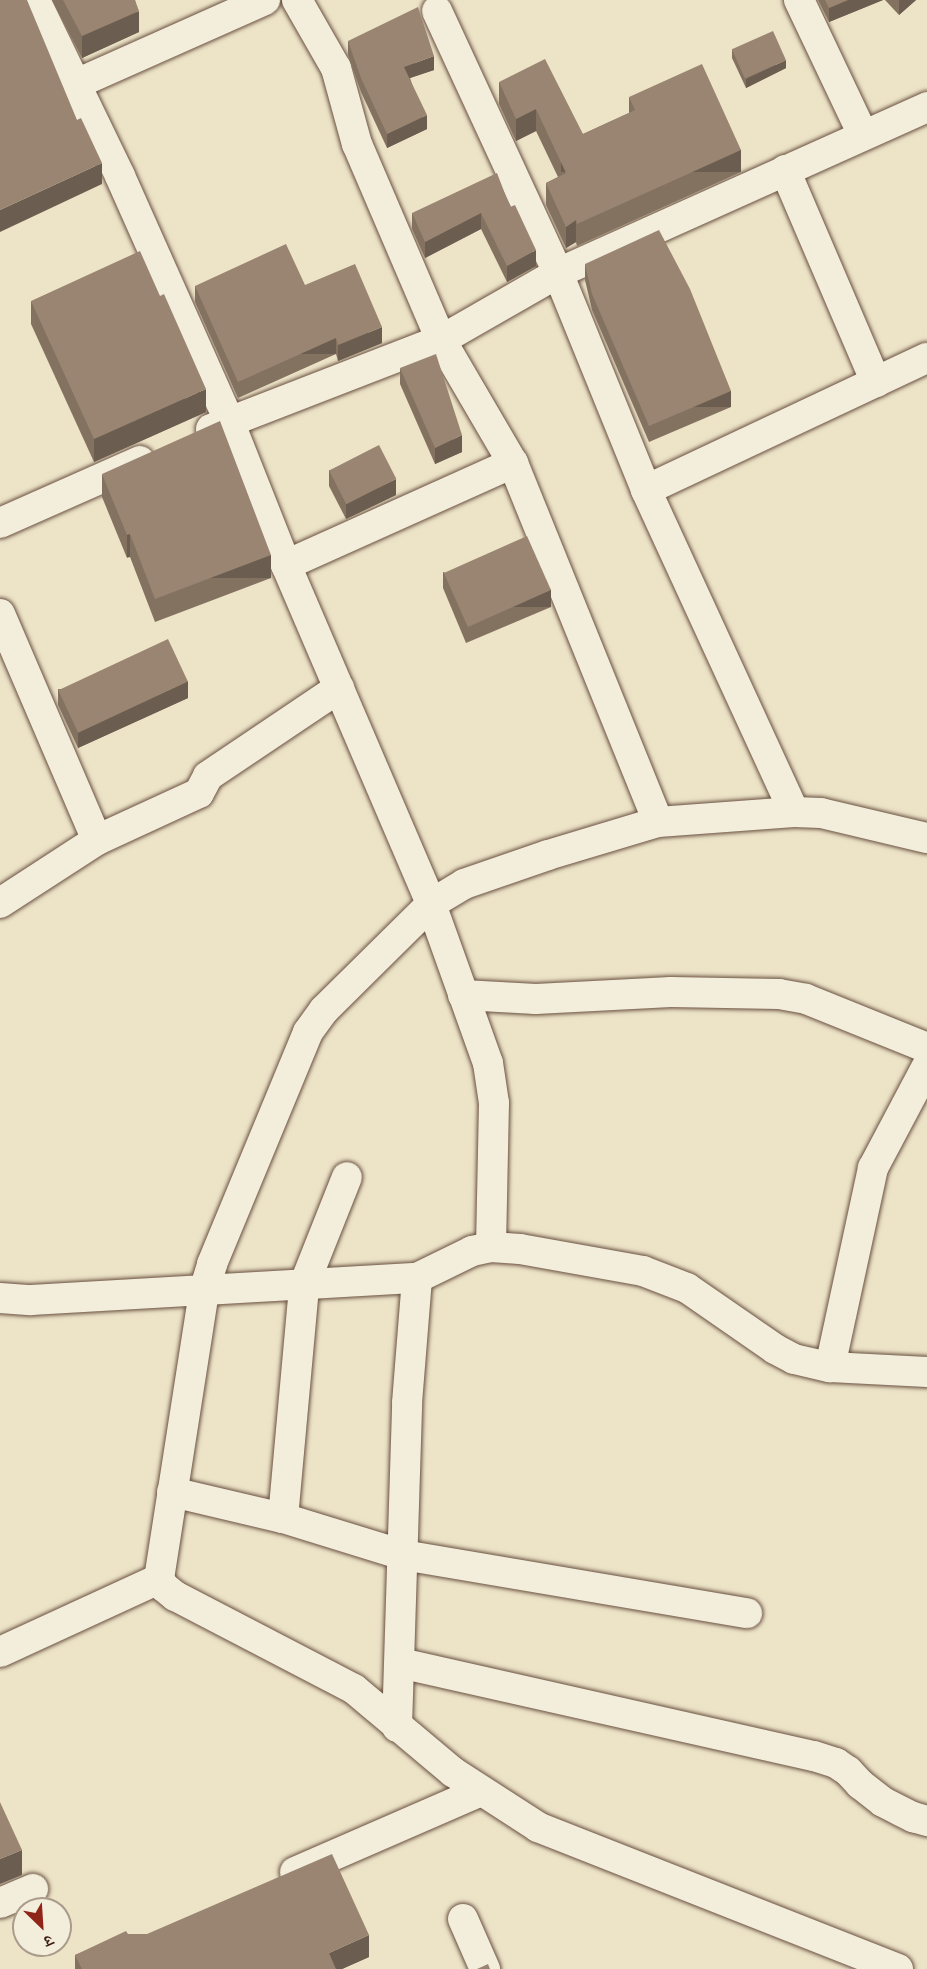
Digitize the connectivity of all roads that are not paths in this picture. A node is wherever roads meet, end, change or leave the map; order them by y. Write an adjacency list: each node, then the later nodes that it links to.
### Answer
1 (35, 0): 6 (street)
2 (265, 0): 6 (street)
3 (297, 0): 11 (street)
4 (799, 0): 8 (street)
5 (437, 11): 10 (street)
6 (76, 84): 14 (street)
7 (925, 115): 8 (street)
8 (863, 135): 9 (street)
9 (785, 170): 10 (street); 13 (street)
10 (558, 273): 11 (street); 16 (street)
11 (441, 340): 14 (street); 15 (street)
12 (927, 358): 13 (street)
13 (876, 382): 16 (street)
14 (229, 421): 17 (street); 18 (street)
15 (513, 463): 18 (street); 22 (street)
16 (646, 490): 21 (street)
17 (0, 523)
18 (286, 565): 20 (street)
19 (0, 614): 24 (street)
20 (339, 688): 24 (street); 26 (street)
21 (794, 812): 22 (street); 23 (street)
22 (658, 822): 26 (street)
23 (927, 838)
24 (97, 840): 25 (street)
25 (0, 903)
26 (431, 904): 27 (street); 34 (street)
27 (463, 995): 28 (street); 31 (street)
28 (927, 1048)
29 (927, 1066): 36 (street)
30 (347, 1178): 33 (street)
31 (491, 1247): 32 (street); 36 (street)
32 (417, 1278): 33 (street); 40 (street)
33 (304, 1285): 34 (street); 39 (street)
34 (204, 1291): 35 (street); 38 (street)
35 (0, 1298)
36 (830, 1367): 37 (street)
37 (927, 1372)
38 (172, 1492): 39 (street); 41 (street)
39 (283, 1518): 40 (street)
40 (403, 1555): 42 (street); 44 (street)
41 (159, 1579): 43 (street); 45 (street)
42 (747, 1613)
43 (0, 1652)
44 (400, 1663): 45 (street); 47 (street)
45 (397, 1727): 46 (street)
46 (481, 1791): 48 (street); 53 (street)
47 (927, 1821)
48 (268, 1884)
49 (33, 1889): 50 (street)
50 (0, 1903)
51 (462, 1919): 52 (street)
52 (485, 1969)
53 (898, 1969)

